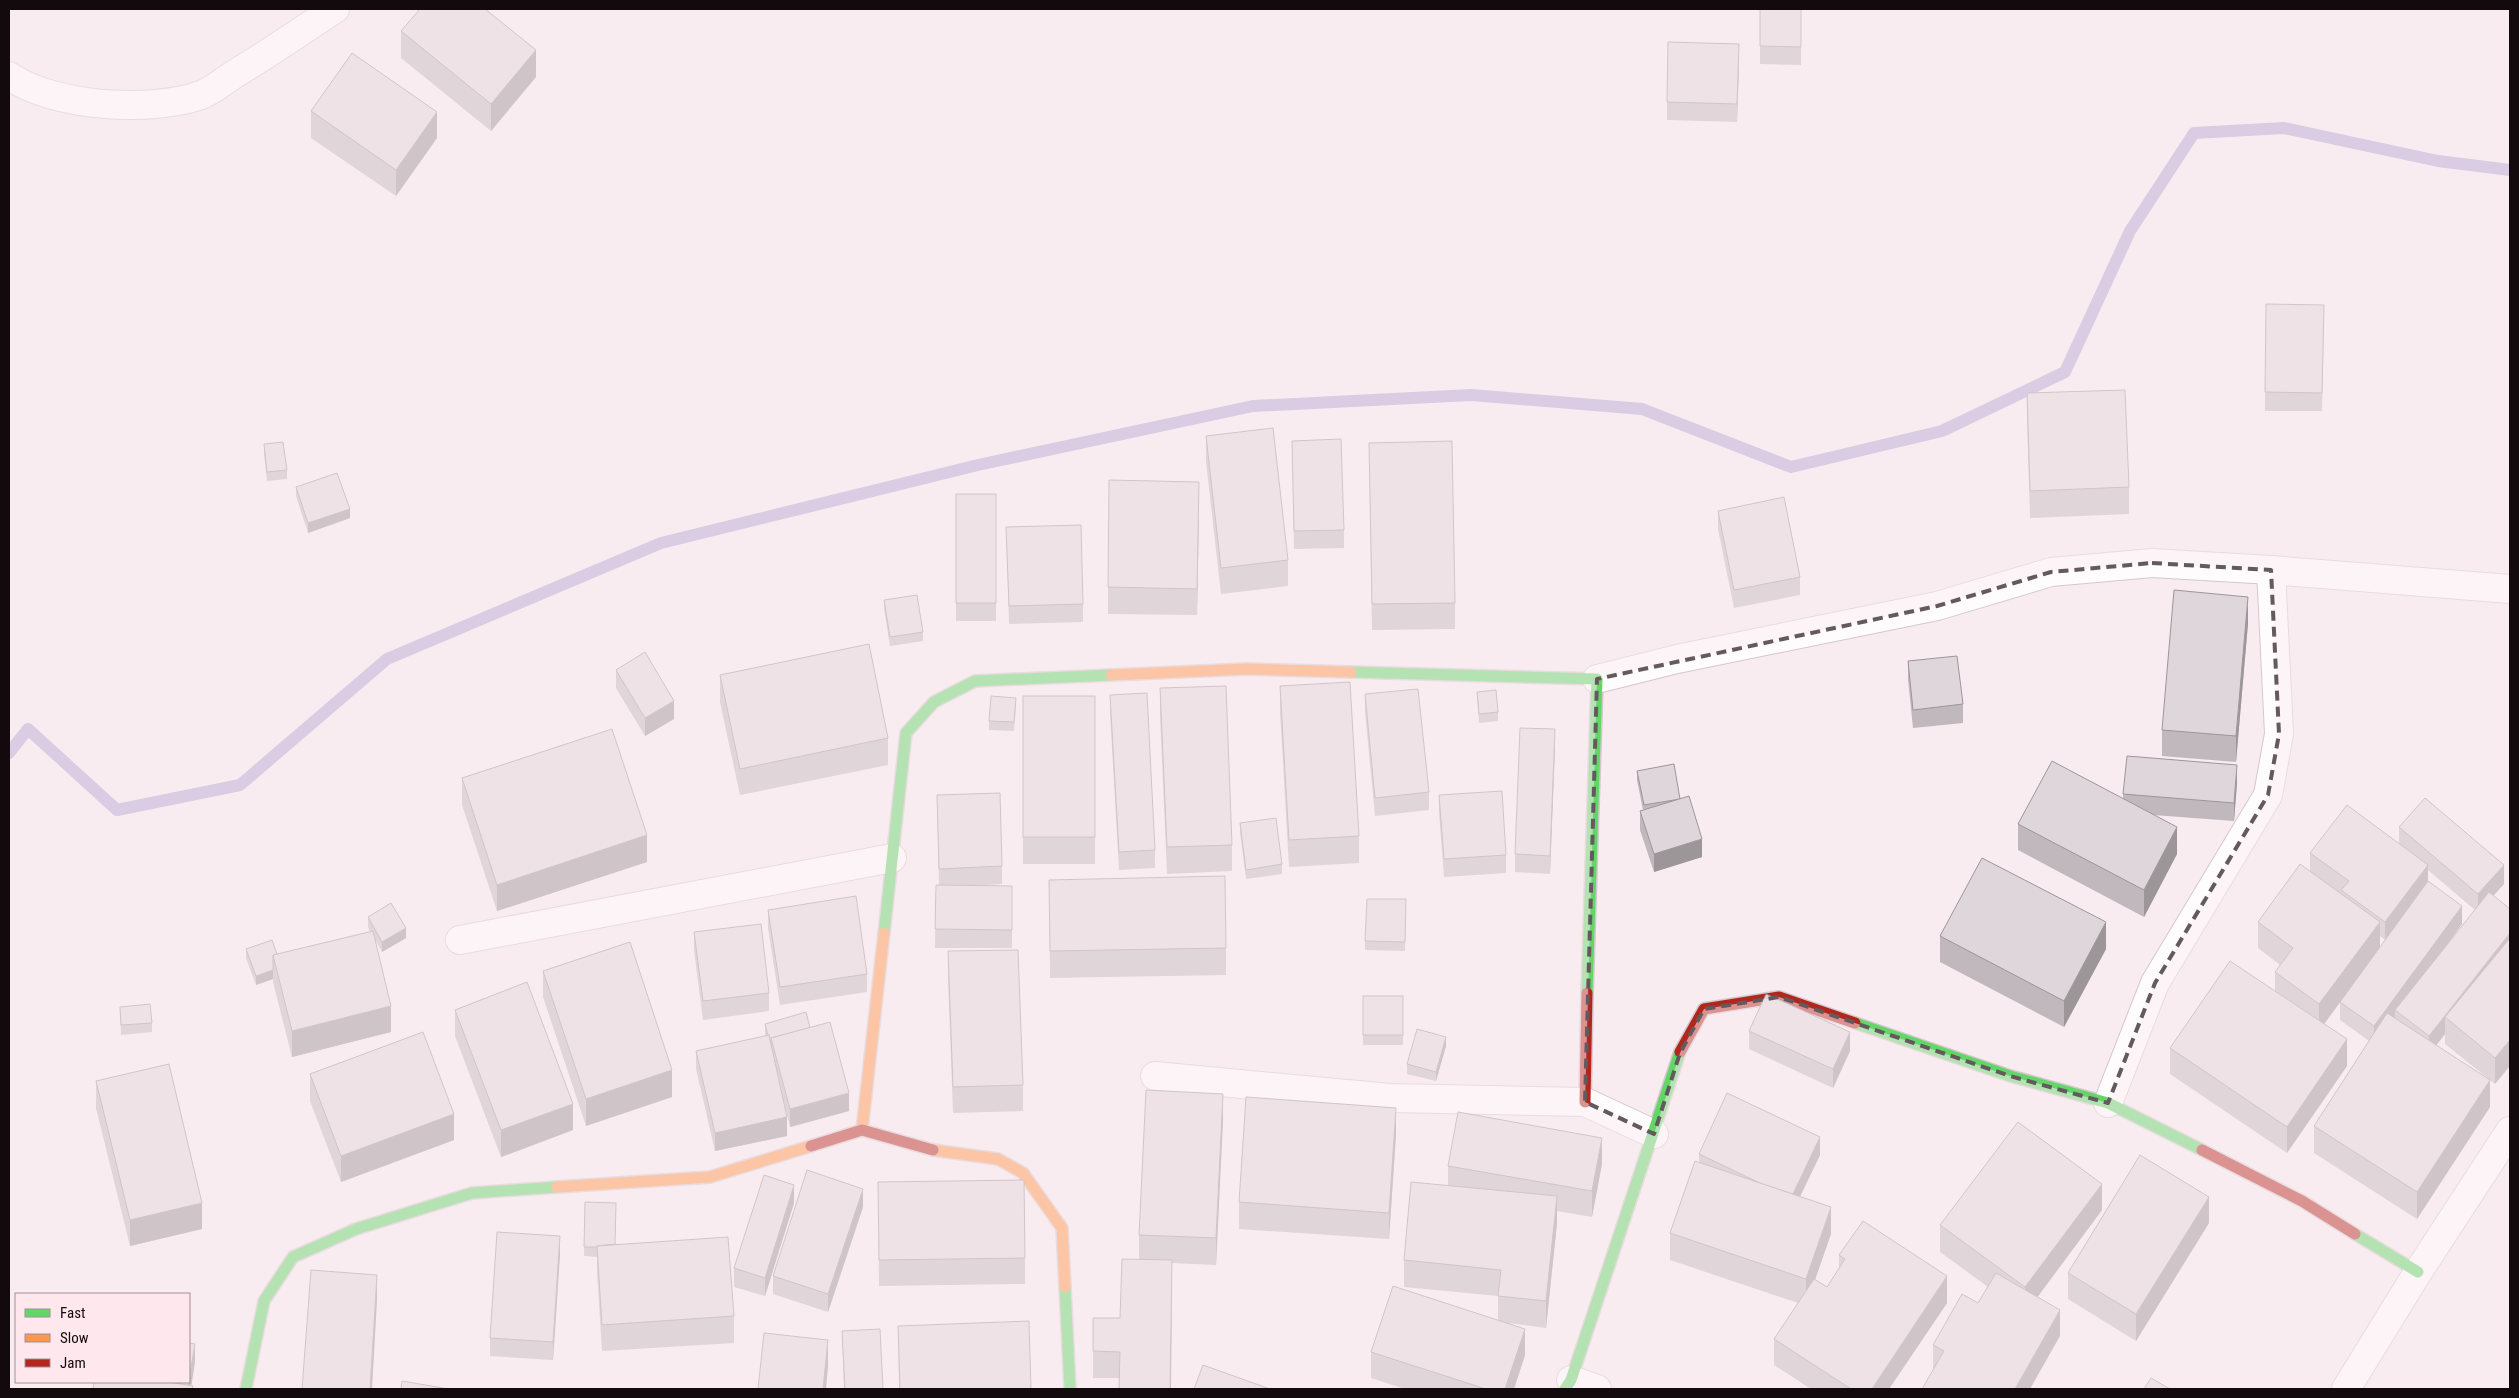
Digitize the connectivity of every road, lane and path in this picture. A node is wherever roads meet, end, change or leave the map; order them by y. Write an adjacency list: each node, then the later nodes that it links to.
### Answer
1 (335, 9): 2 (street)
2 (9, 76)
3 (2271, 570): 4 (street); 5 (street); 10 (street)
4 (2510, 589)
5 (1597, 679): 6 (street); 9 (street)
6 (892, 858): 7 (street); 11 (street)
7 (460, 940)
8 (1154, 1076): 9 (street)
9 (1585, 1102): 13 (street)
10 (2108, 1103): 13 (street); 14 (street)
11 (862, 1130): 16 (street); 17 (street)
12 (2510, 1132): 14 (street)
13 (1654, 1134): 15 (street)
14 (2418, 1272): 19 (street)
15 (1568, 1384): 18 (street)
16 (246, 1389)
17 (1070, 1389)
18 (1597, 1389)
19 (2346, 1389)

